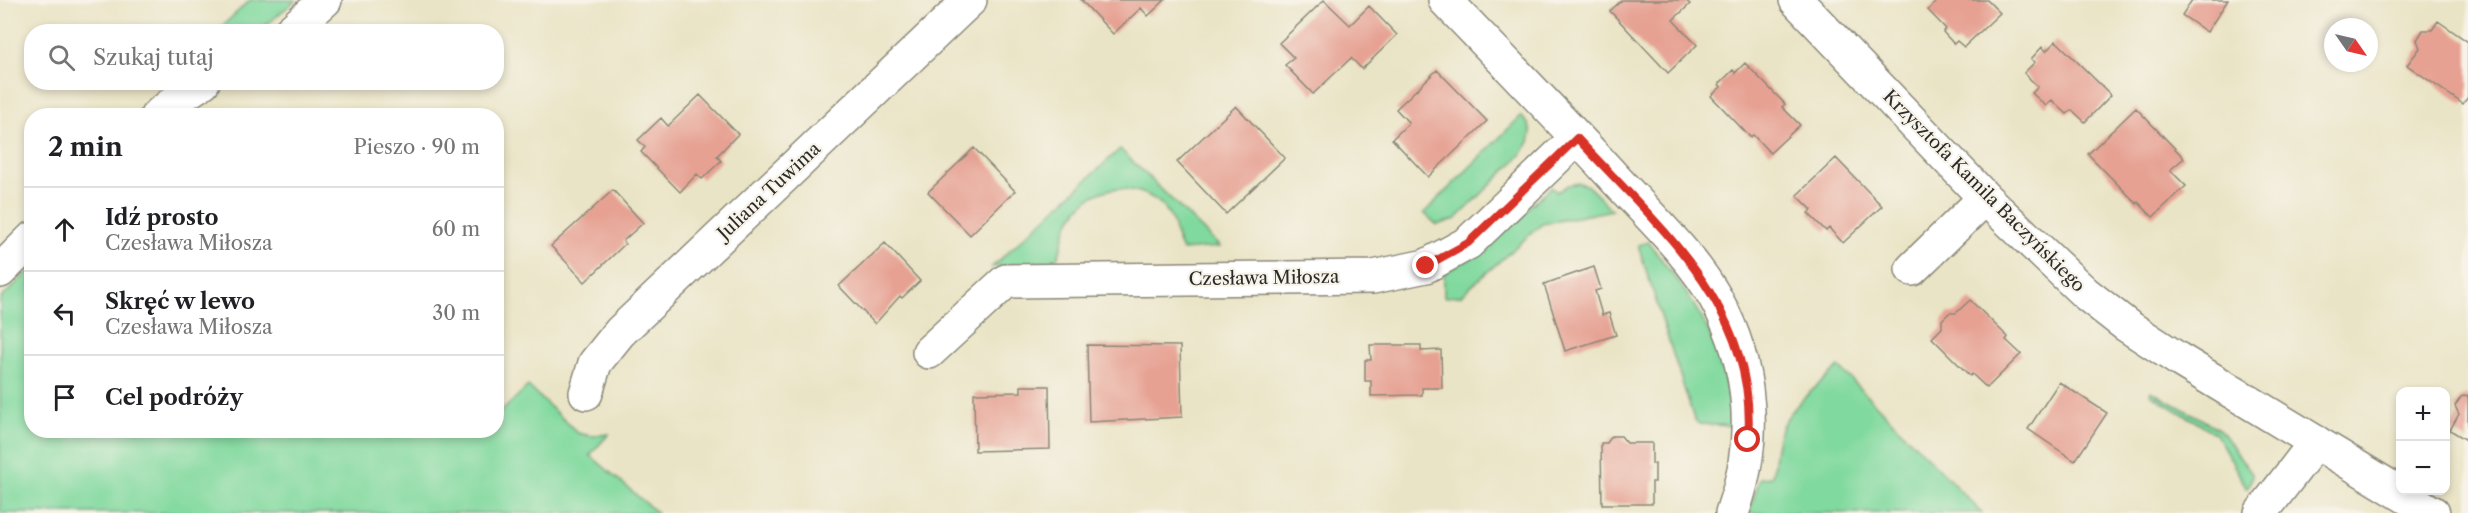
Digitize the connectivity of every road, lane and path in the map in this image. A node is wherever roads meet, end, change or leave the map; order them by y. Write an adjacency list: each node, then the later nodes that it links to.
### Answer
1 (326, 0): 5 (street)
2 (970, 0): 14 (street, Juliana Tuwima)
3 (1445, 0): 8 (street)
4 (1811, 5): 9 (street, Krzysztofa Kamila Baczyńskiego)
5 (299, 24)
6 (191, 90): 7 (street)
7 (167, 108)
8 (1577, 138): 13 (street, Czesława Miłosza); 16 (street)
9 (1985, 198): 11 (street); 15 (street, Krzysztofa Kamila Baczyńskiego)
10 (24, 247): 12 (street)
11 (1912, 269)
12 (0, 271)
13 (929, 352)
14 (586, 393)
15 (2316, 442): 17 (street); 18 (street, Krzysztofa Kamila Baczyńskiego)
16 (1732, 513)
17 (2261, 513)
18 (2433, 513)

